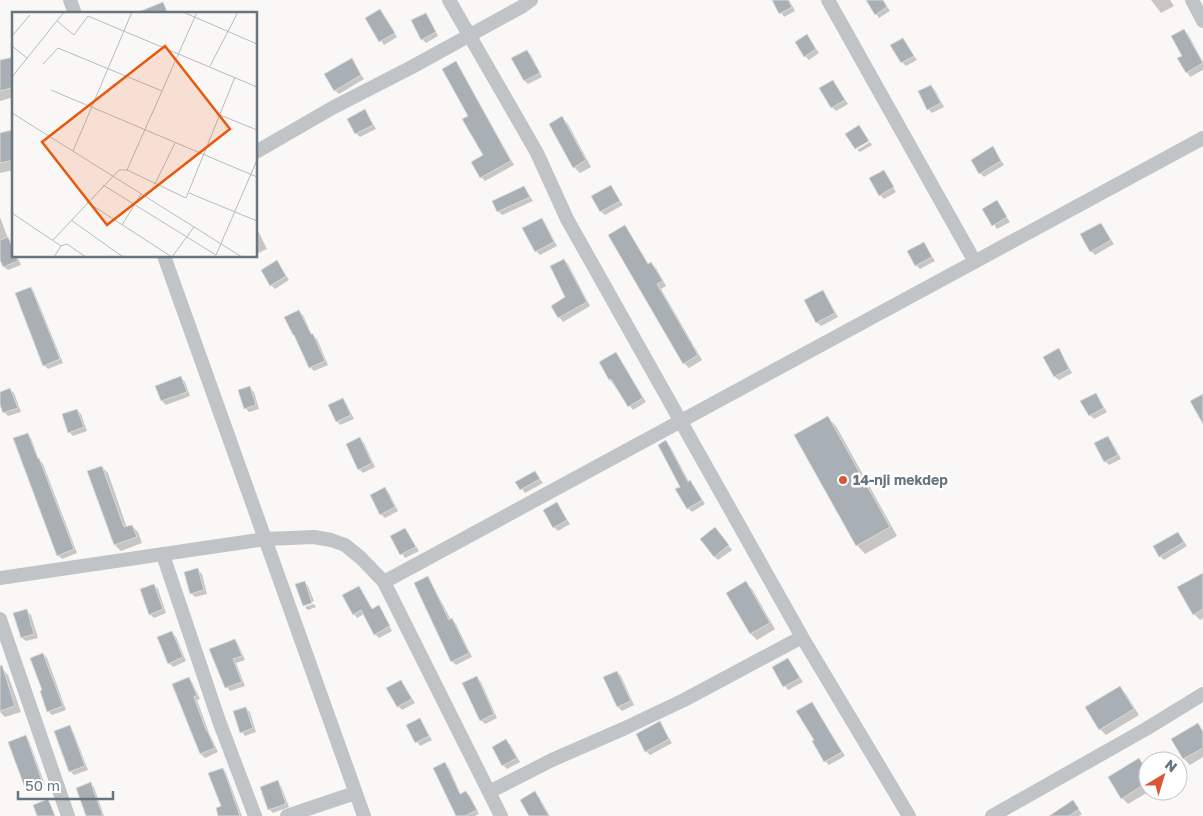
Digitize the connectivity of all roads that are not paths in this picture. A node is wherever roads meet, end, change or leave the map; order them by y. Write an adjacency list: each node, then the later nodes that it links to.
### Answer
1 (70, 0): 6 (street)
2 (449, 0): 8 (street)
3 (532, 0): 8 (street)
4 (828, 0): 12 (street)
5 (1192, 0): 7 (street)
6 (74, 12)
7 (1203, 21)
8 (469, 36): 10 (street); 13 (street)
9 (1203, 138): 12 (street)
10 (258, 151)
11 (165, 258): 14 (street)
12 (975, 262): 13 (street)
13 (680, 421): 17 (street); 19 (street)
14 (265, 540): 15 (street); 17 (street); 22 (street)
15 (163, 554): 16 (street); 24 (street)
16 (0, 578)
17 (384, 582): 21 (street)
18 (0, 619): 23 (street)
19 (802, 637): 21 (street); 28 (street)
20 (1203, 694): 29 (street)
21 (489, 792): 27 (street)
22 (356, 793): 25 (street); 26 (street)
23 (68, 816)
24 (255, 816)
25 (287, 816)
26 (364, 816)
27 (501, 816)
28 (909, 816)
29 (992, 816)

